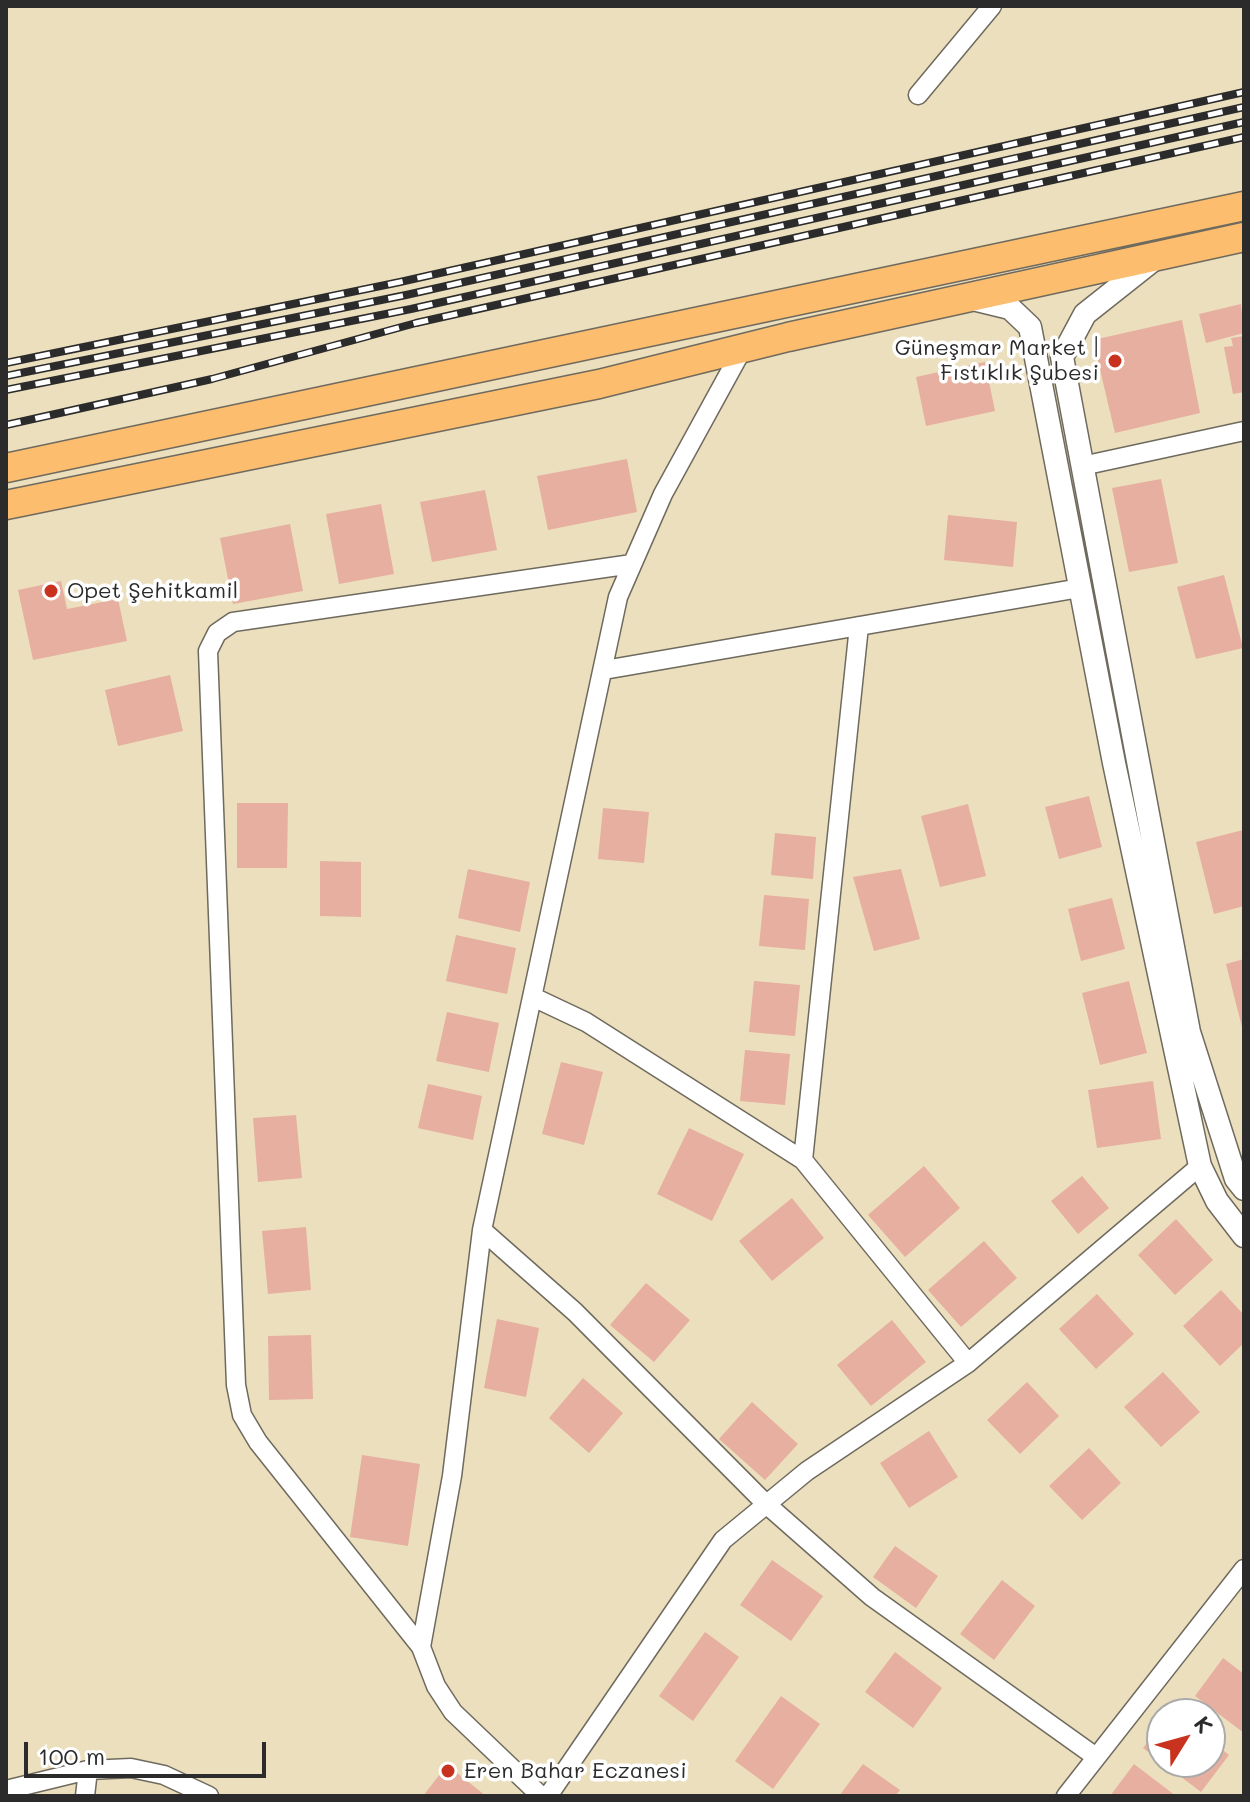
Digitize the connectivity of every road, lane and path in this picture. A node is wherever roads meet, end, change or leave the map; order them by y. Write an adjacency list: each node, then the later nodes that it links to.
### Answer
1 (992, 6): 2 (street)
2 (918, 95)
3 (1244, 206): 10 (main road)
4 (1244, 237): 5 (main road)
5 (1159, 256): 6 (main road); 9 (street)
6 (968, 297): 7 (main road); 13 (street)
7 (743, 348): 11 (main road); 12 (street)
8 (1244, 431): 9 (street)
9 (1082, 466): 19 (street)
10 (6, 468)
11 (6, 505)
12 (632, 564): 15 (street); 25 (street)
13 (1080, 588): 14 (street); 18 (street)
14 (859, 626): 15 (street); 17 (street)
15 (604, 670): 16 (street)
16 (533, 997): 17 (street); 20 (street)
17 (803, 1160): 22 (street)
18 (1200, 1166): 21 (street); 22 (street)
19 (1241, 1181)
20 (482, 1230): 23 (street); 25 (street)
21 (1244, 1236)
22 (968, 1363): 23 (street)
23 (765, 1503): 26 (street); 32 (street)
24 (1244, 1569): 26 (street)
25 (421, 1647): 31 (street)
26 (1096, 1757): 33 (street)
27 (88, 1770): 28 (street); 29 (street); 30 (street)
28 (6, 1790)
29 (85, 1796)
30 (209, 1796)
31 (541, 1796)
32 (548, 1796)
33 (1066, 1796)

